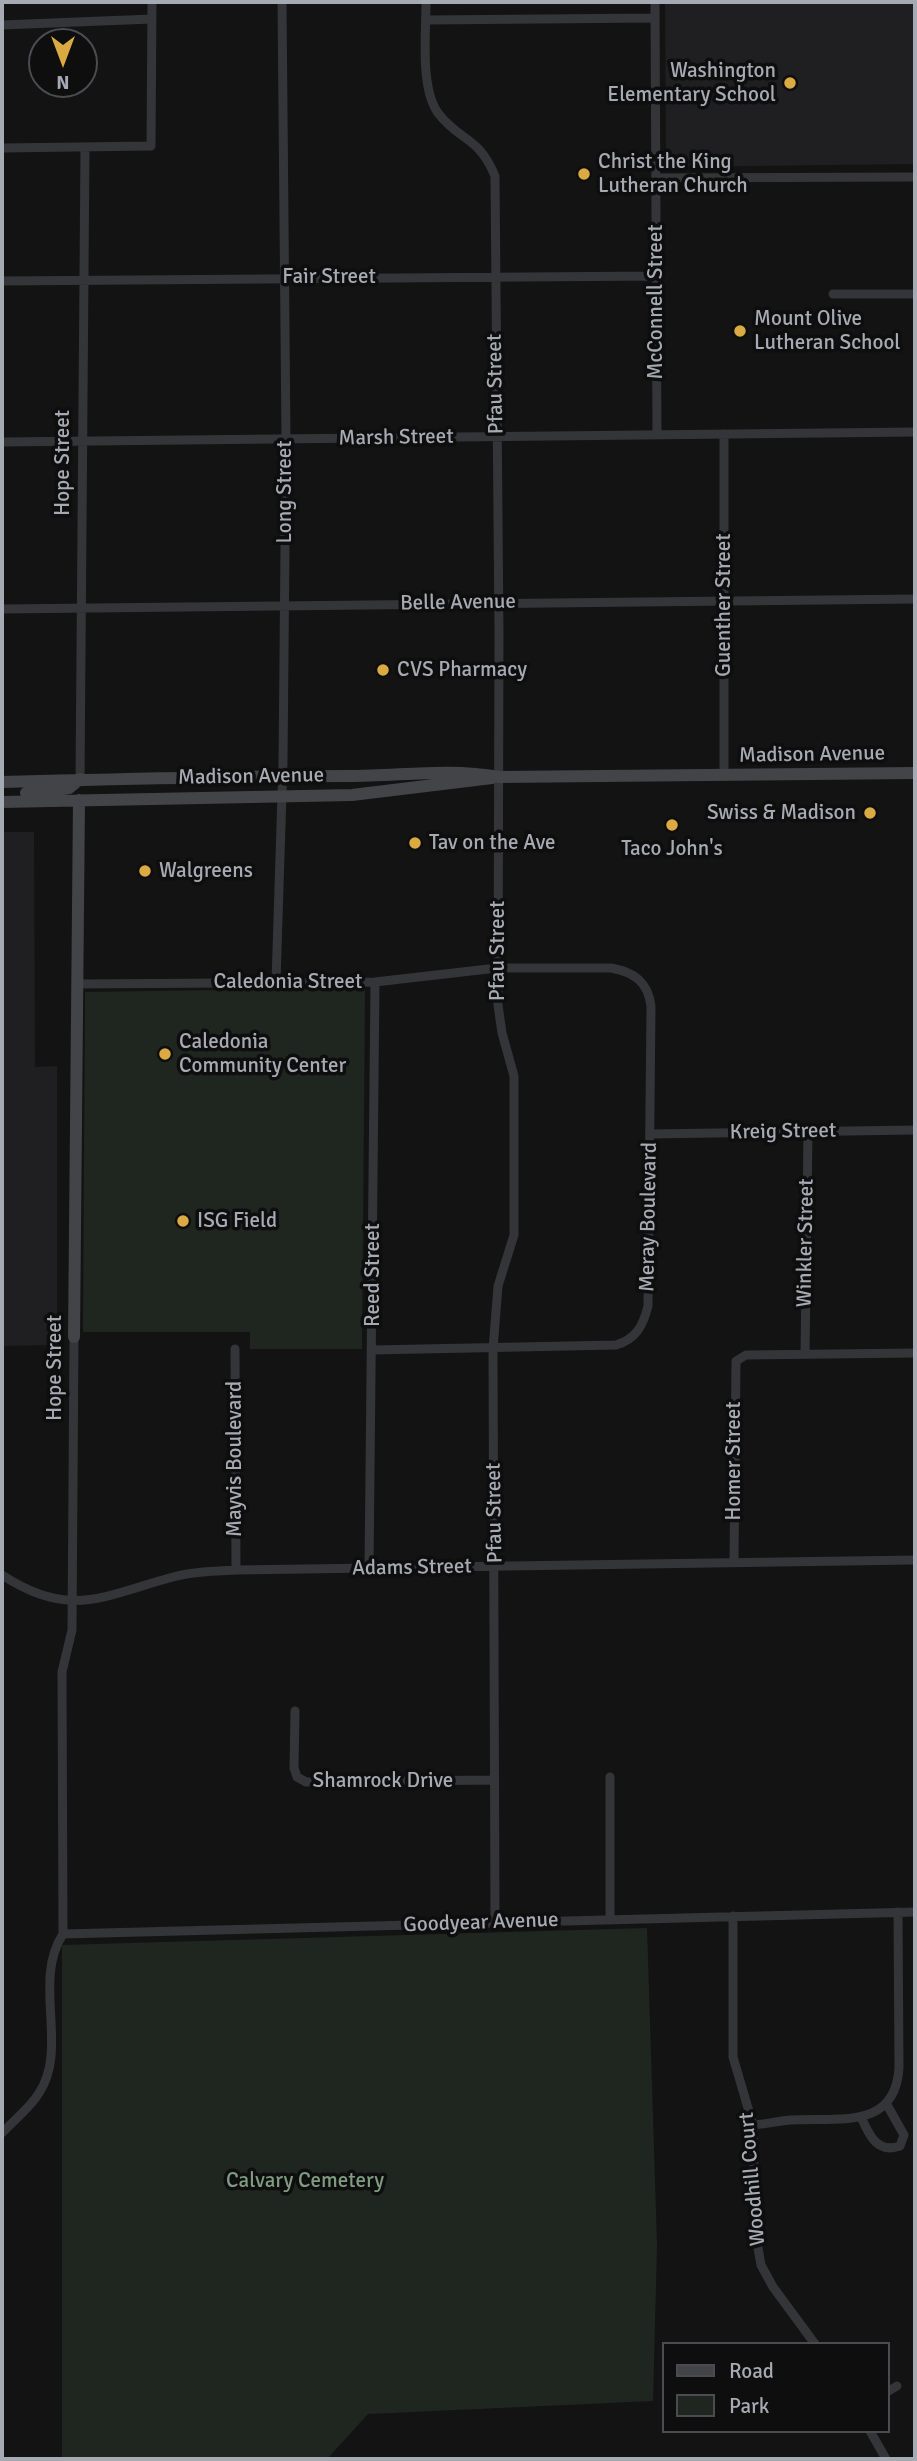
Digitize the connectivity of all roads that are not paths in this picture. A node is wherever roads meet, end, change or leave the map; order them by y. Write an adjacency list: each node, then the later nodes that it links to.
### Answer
1 (152, 2): 6 (street)
2 (282, 2): 15 (street, Long Street)
3 (426, 2): 7 (street, Pfau Street)
4 (655, 2): 5 (street, McConnell Street)
5 (656, 18): 7 (street); 12 (street, McConnell Street)
6 (152, 19): 8 (street); 10 (street)
7 (426, 20): 13 (street, Pfau Street)
8 (2, 25)
9 (2, 148): 10 (street)
10 (85, 148): 16 (street, Hope Street)
11 (915, 177): 12 (street)
12 (656, 178): 14 (street, McConnell Street)
13 (495, 276): 14 (street, Fair Street); 15 (street, Fair Street); 23 (street, Pfau Street)
14 (656, 276): 22 (street, McConnell Street)
15 (285, 277): 16 (street, Fair Street); 24 (street, Long Street)
16 (83, 278): 17 (street, Fair Street); 26 (street, Hope Street)
17 (2, 281)
18 (833, 294): 19 (street)
19 (915, 294)
20 (915, 432): 21 (street, Marsh Street)
21 (724, 434): 22 (street, Marsh Street); 28 (street, Guenther Street)
22 (657, 435): 23 (street, Marsh Street)
23 (497, 437): 24 (street, Marsh Street); 29 (street, Pfau Street)
24 (286, 440): 26 (street, Marsh Street); 30 (street, Long Street)
25 (2, 442): 26 (street, Marsh Street)
26 (82, 442): 31 (street, Hope Street)
27 (915, 599): 28 (street, Belle Avenue)
28 (724, 602): 29 (street, Belle Avenue); 34 (street, Guenther Street)
29 (499, 603): 30 (street, Belle Avenue); 36 (street, Pfau Street)
30 (284, 605): 31 (street, Belle Avenue); 35 (street, Long Street)
31 (82, 608): 32 (street, Belle Avenue); 37 (street, Hope Street)
32 (2, 609)
33 (915, 773): 34 (main road, Madison Avenue)
34 (724, 775): 36 (main road, Madison Avenue)
35 (282, 776): 36 (main road, Madison Avenue); 37 (main road, Madison Avenue); 40 (street, Long Street)
36 (499, 777): 40 (main road, Madison Avenue); 43 (street, Pfau Street)
37 (80, 779): 38 (main road, Madison Avenue); 39 (main road)
38 (2, 782)
39 (2, 795)
40 (281, 796): 41 (main road, Madison Avenue); 44 (street, Long Street)
41 (79, 800): 42 (main road, Madison Avenue); 46 (main road, Hope Street)
42 (2, 802)
43 (497, 968): 45 (street, Caledonia Street); 49 (street, Meray Boulevard); 52 (street, Pfau Street)
44 (276, 982): 45 (street, Caledonia Street); 46 (street, Caledonia Street)
45 (375, 982): 53 (street, Reed Street)
46 (78, 984): 50 (main road, Hope Street)
47 (915, 1130): 48 (street, Kreig Street)
48 (807, 1132): 49 (street, Kreig Street); 55 (street, Winkler Street)
49 (650, 1134): 52 (street, Meray Boulevard)
50 (74, 1337): 62 (street, Hope Street)
51 (235, 1349): 60 (street, Mayvis Boulevard)
52 (493, 1349): 53 (street, Meray Boulevard); 58 (street, Pfau Street)
53 (373, 1350): 59 (street, Reed Street)
54 (915, 1353): 55 (street)
55 (805, 1354): 57 (street, Homer Street)
56 (915, 1560): 57 (street, Adams Street)
57 (734, 1562): 58 (street, Adams Street)
58 (495, 1567): 59 (street, Adams Street); 65 (street, Pfau Street)
59 (369, 1569): 60 (street, Adams Street)
60 (236, 1570): 62 (street, Adams Street)
61 (2, 1575): 62 (street, Adams Street)
62 (72, 1600): 71 (street, Hope Street)
63 (295, 1711): 65 (street, Shamrock Drive)
64 (610, 1777): 69 (street)
65 (494, 1780): 70 (street, Pfau Street)
66 (898, 1912): 67 (street, Goodyear Avenue); 68 (street, Goodyear Avenue); 72 (street)
67 (915, 1912)
68 (733, 1916): 69 (street, Goodyear Avenue); 74 (street, Woodhill Court)
69 (610, 1919): 70 (street, Goodyear Avenue)
70 (495, 1922): 71 (street, Goodyear Avenue)
71 (63, 1934): 75 (street)
72 (886, 2103): 73 (street); 73 (street)
73 (861, 2117): 74 (street)
74 (753, 2126): 76 (street, Woodhill Court)
75 (2, 2133)
76 (814, 2342)
77 (897, 2386): 78 (street)
78 (889, 2391)
79 (871, 2433): 80 (street)
80 (886, 2459)

